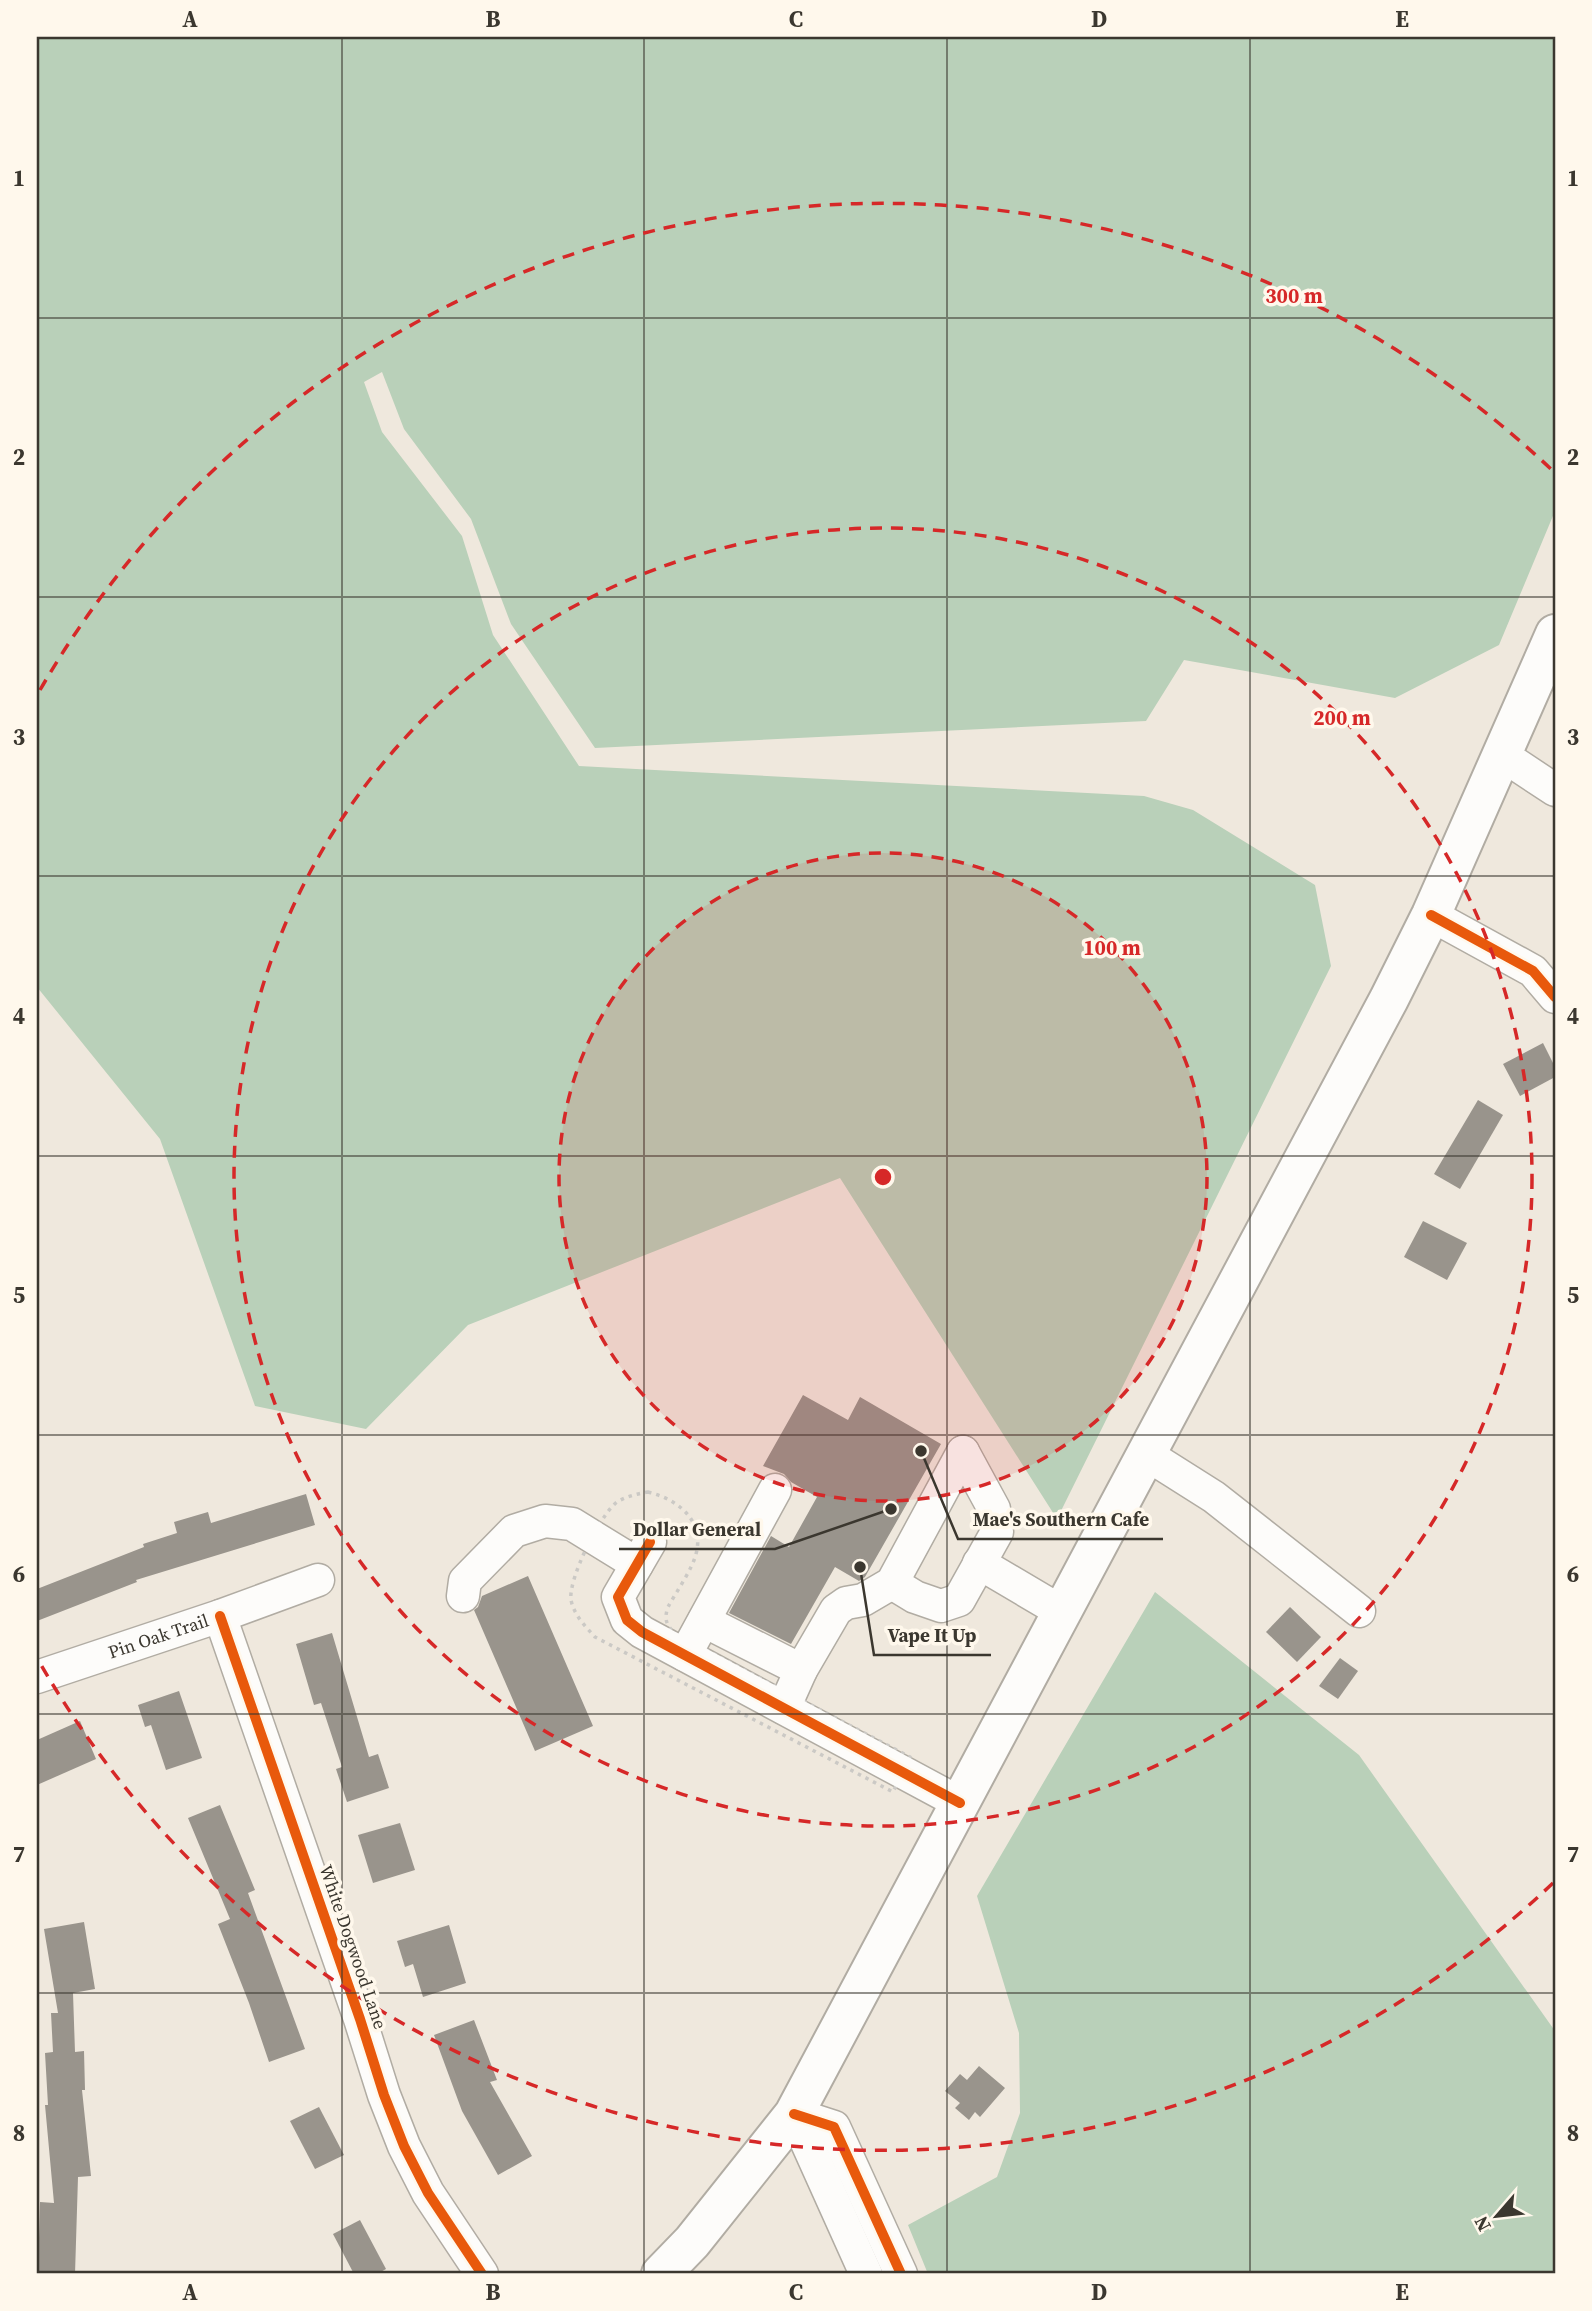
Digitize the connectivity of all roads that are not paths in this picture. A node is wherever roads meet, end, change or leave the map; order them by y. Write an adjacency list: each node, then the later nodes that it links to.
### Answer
1 (1555, 634): 2 (highway)
2 (1502, 755): 3 (street); 4 (highway)
3 (1555, 790)
4 (1431, 915): 5 (street); 6 (highway)
5 (1555, 997)
6 (1146, 1454): 12 (street); 13 (highway)
7 (775, 1490): 15 (street)
8 (979, 1563): 10 (street); 10 (street); 13 (street)
9 (318, 1580): 14 (street, Pin Oak Trail)
10 (892, 1583): 17 (street)
11 (463, 1596): 16 (street)
12 (1359, 1611)
13 (1062, 1612): 20 (highway)
14 (220, 1616): 18 (street, Pin Oak Trail); 22 (street, White Dogwood Lane)
15 (704, 1621): 16 (street); 17 (street)
16 (685, 1656): 19 (street)
17 (800, 1670): 19 (street)
18 (37, 1676)
19 (784, 1709): 20 (street)
20 (960, 1803): 21 (highway)
21 (793, 2114): 23 (highway); 24 (street); 25 (street)
22 (482, 2274)
23 (661, 2274)
24 (866, 2274)
25 (901, 2274)

